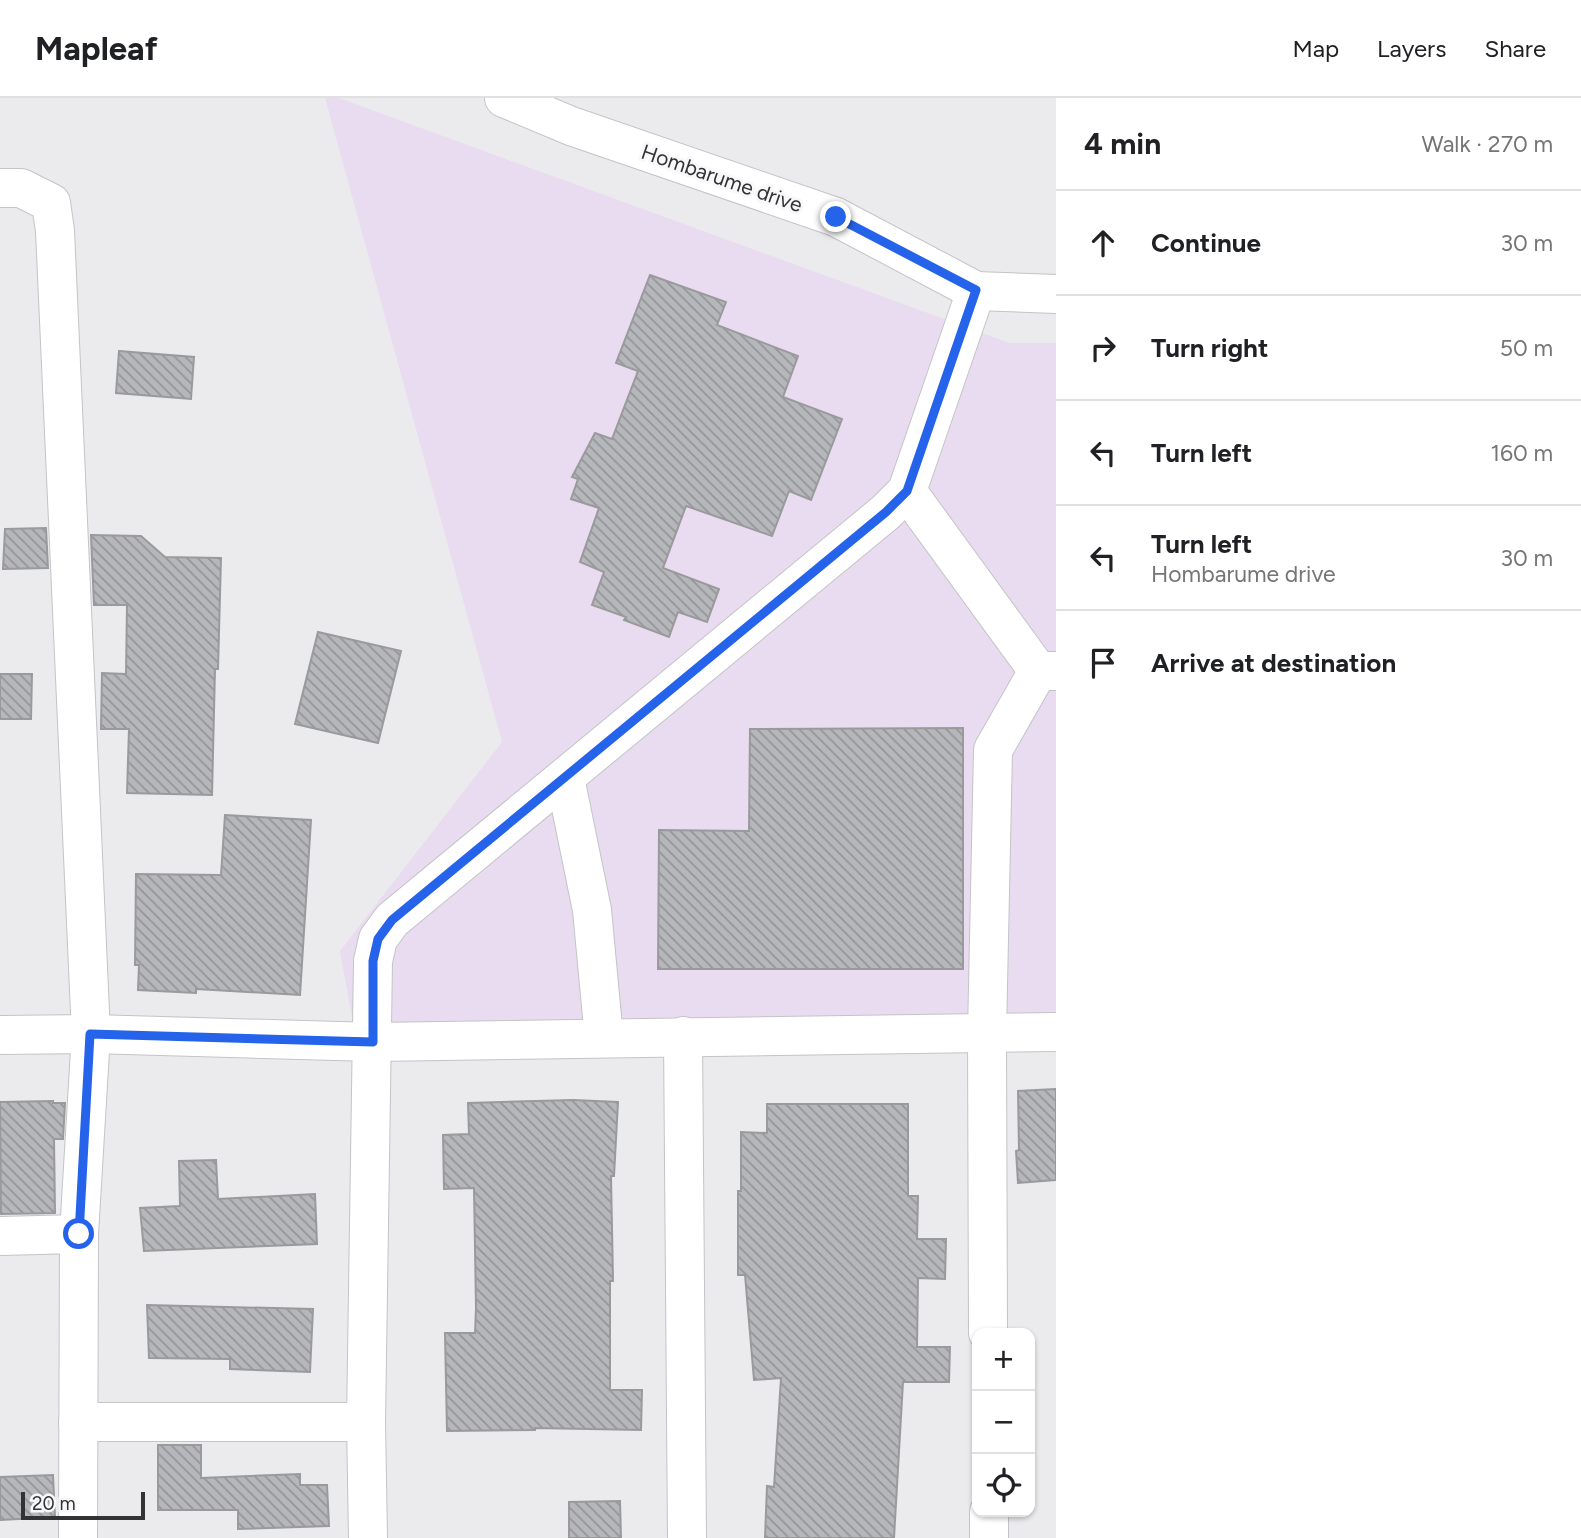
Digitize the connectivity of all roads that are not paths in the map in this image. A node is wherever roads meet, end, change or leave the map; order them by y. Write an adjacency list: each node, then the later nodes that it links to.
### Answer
1 (504, 98): 2 (street, Hombarume drive)
2 (573, 112): 4 (street, Hombarume drive)
3 (0, 188): 10 (street)
4 (976, 290): 5 (street, Hombarume drive); 6 (street)
5 (1056, 294)
6 (907, 491): 7 (street); 8 (street)
7 (1047, 671): 11 (street)
8 (565, 778): 14 (street); 15 (street)
9 (1056, 1032): 11 (street)
10 (90, 1034): 12 (street); 15 (street); 16 (street)
11 (987, 1034): 13 (street); 18 (street)
12 (0, 1035)
13 (683, 1036): 14 (street); 24 (street)
14 (604, 1038): 15 (street)
15 (373, 1042): 20 (street)
16 (79, 1234): 17 (street); 19 (street)
17 (0, 1236)
18 (988, 1328)
19 (78, 1422): 20 (street); 22 (street)
20 (366, 1422): 23 (street)
21 (989, 1517): 25 (street)
22 (78, 1538)
23 (368, 1538)
24 (687, 1538)
25 (989, 1538)

